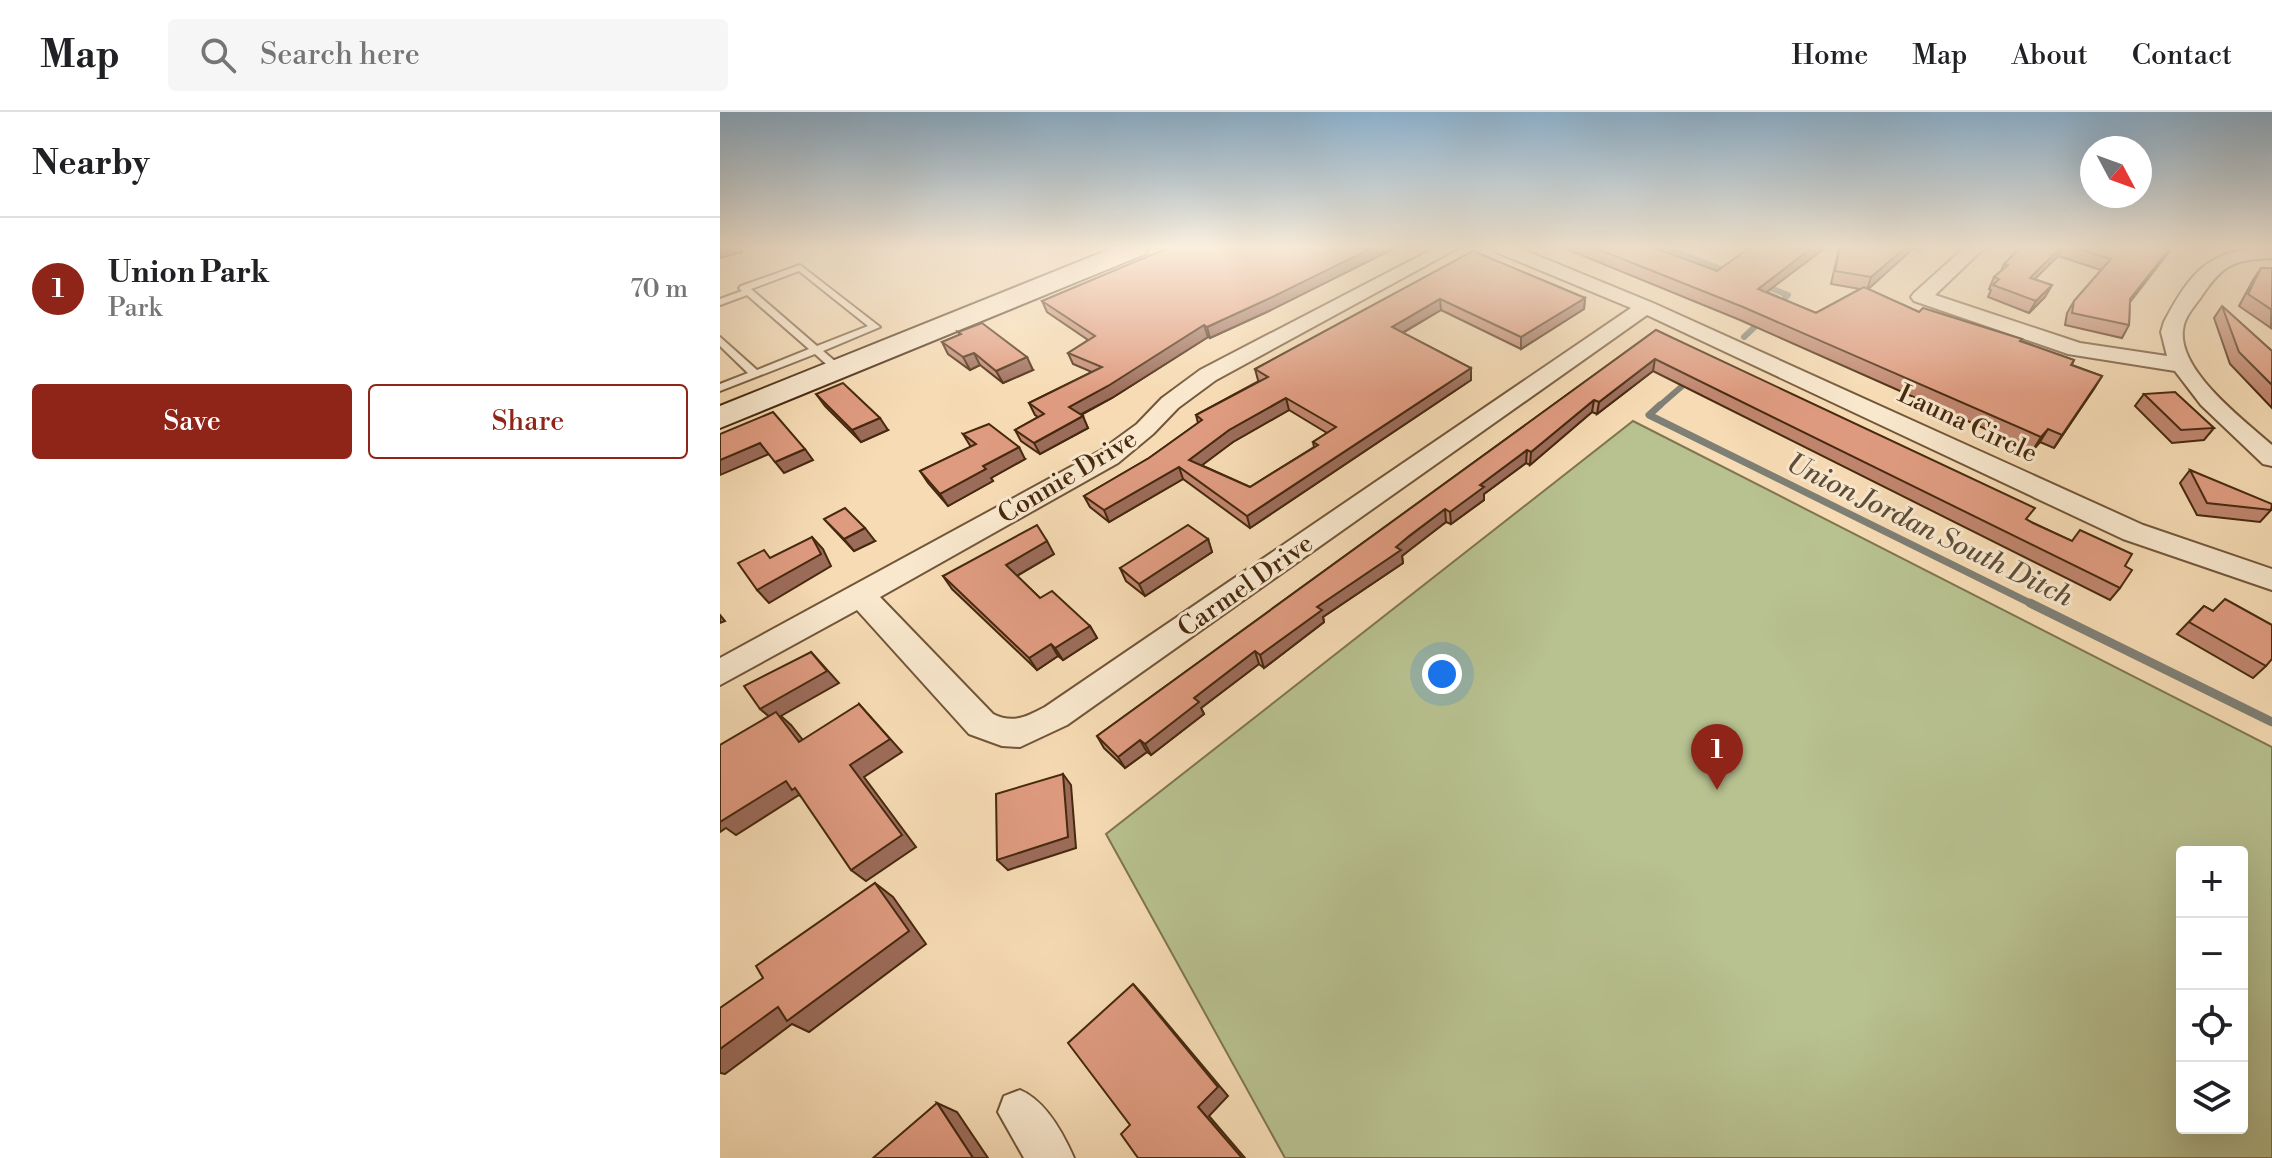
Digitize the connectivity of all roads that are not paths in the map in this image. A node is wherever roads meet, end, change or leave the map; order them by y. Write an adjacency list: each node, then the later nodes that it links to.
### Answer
1 (754, 297): 10 (lane)
2 (837, 297): 10 (lane)
3 (1001, 297): 10 (street)
4 (1356, 297): 17 (street, Connie Drive)
5 (1621, 297): 8 (street, Launa Circle)
6 (1921, 297): 11 (street)
7 (2191, 297): 11 (street)
8 (1646, 307): 16 (street, Launa Circle); 17 (street, Carmel Drive)
9 (720, 340): 12 (lane)
10 (827, 360): 12 (lane); 14 (street)
11 (2180, 365): 15 (street)
12 (755, 374): 13 (lane)
13 (720, 388)
14 (720, 418)
15 (2272, 458)
16 (2272, 580)
17 (860, 595): 18 (street, Connie Drive)
18 (720, 673)
19 (1020, 1112): 20 (street)
20 (1051, 1158)

